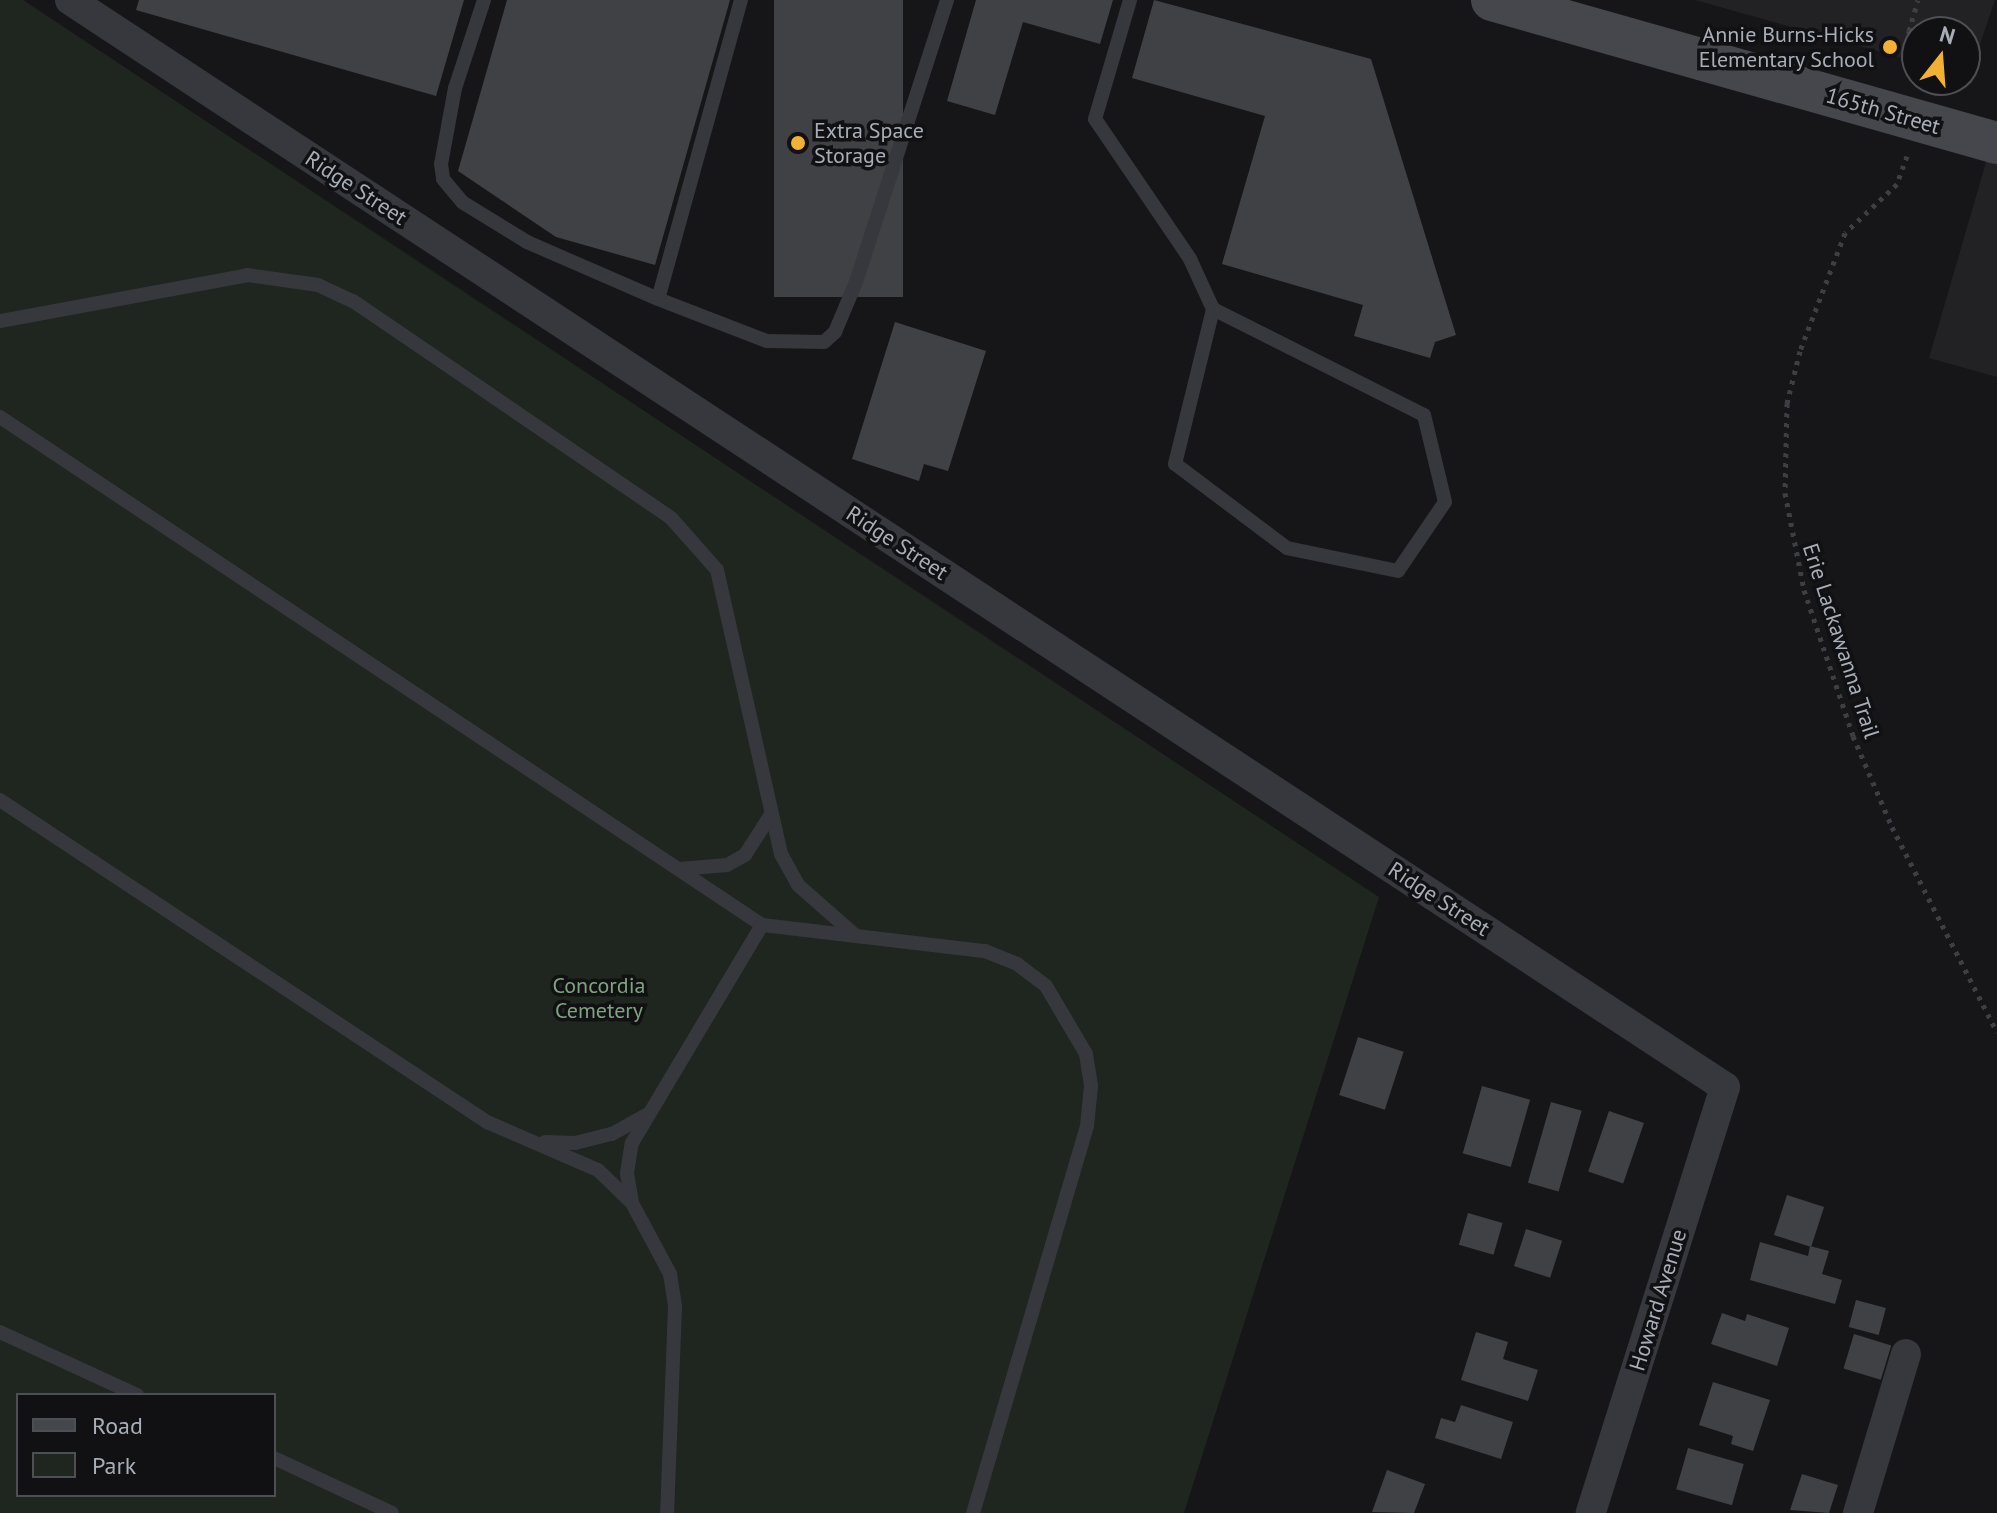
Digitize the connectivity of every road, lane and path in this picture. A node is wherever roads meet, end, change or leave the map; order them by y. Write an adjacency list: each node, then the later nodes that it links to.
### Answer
1 (70, 0): 19 (street, Ridge Street)
2 (484, 0): 9 (lane)
3 (741, 0): 9 (lane)
4 (947, 0): 9 (lane)
5 (1130, 0): 10 (lane)
6 (1492, 0): 7 (main road, 165th Street)
7 (1995, 136)
8 (1905, 167): 18 (path, Erie Lackawanna Trail)
9 (658, 299)
10 (1213, 309): 10 (lane)
11 (0, 321): 14 (lane)
12 (0, 417): 15 (lane)
13 (0, 800): 21 (lane)
14 (770, 816): 15 (lane); 17 (lane)
15 (677, 869): 16 (lane)
16 (762, 925): 17 (lane); 20 (lane)
17 (855, 935): 29 (lane)
18 (1997, 1032)
19 (1725, 1087): 30 (street, Howard Avenue)
20 (647, 1115): 21 (lane); 22 (lane)
21 (531, 1142): 22 (lane)
22 (632, 1203): 28 (lane)
23 (0, 1332): 25 (lane)
24 (1906, 1354): 31 (street)
25 (133, 1393)
26 (276, 1459): 27 (lane)
27 (392, 1513)
28 (667, 1513)
29 (973, 1513)
30 (1591, 1513)
31 (1858, 1513)

